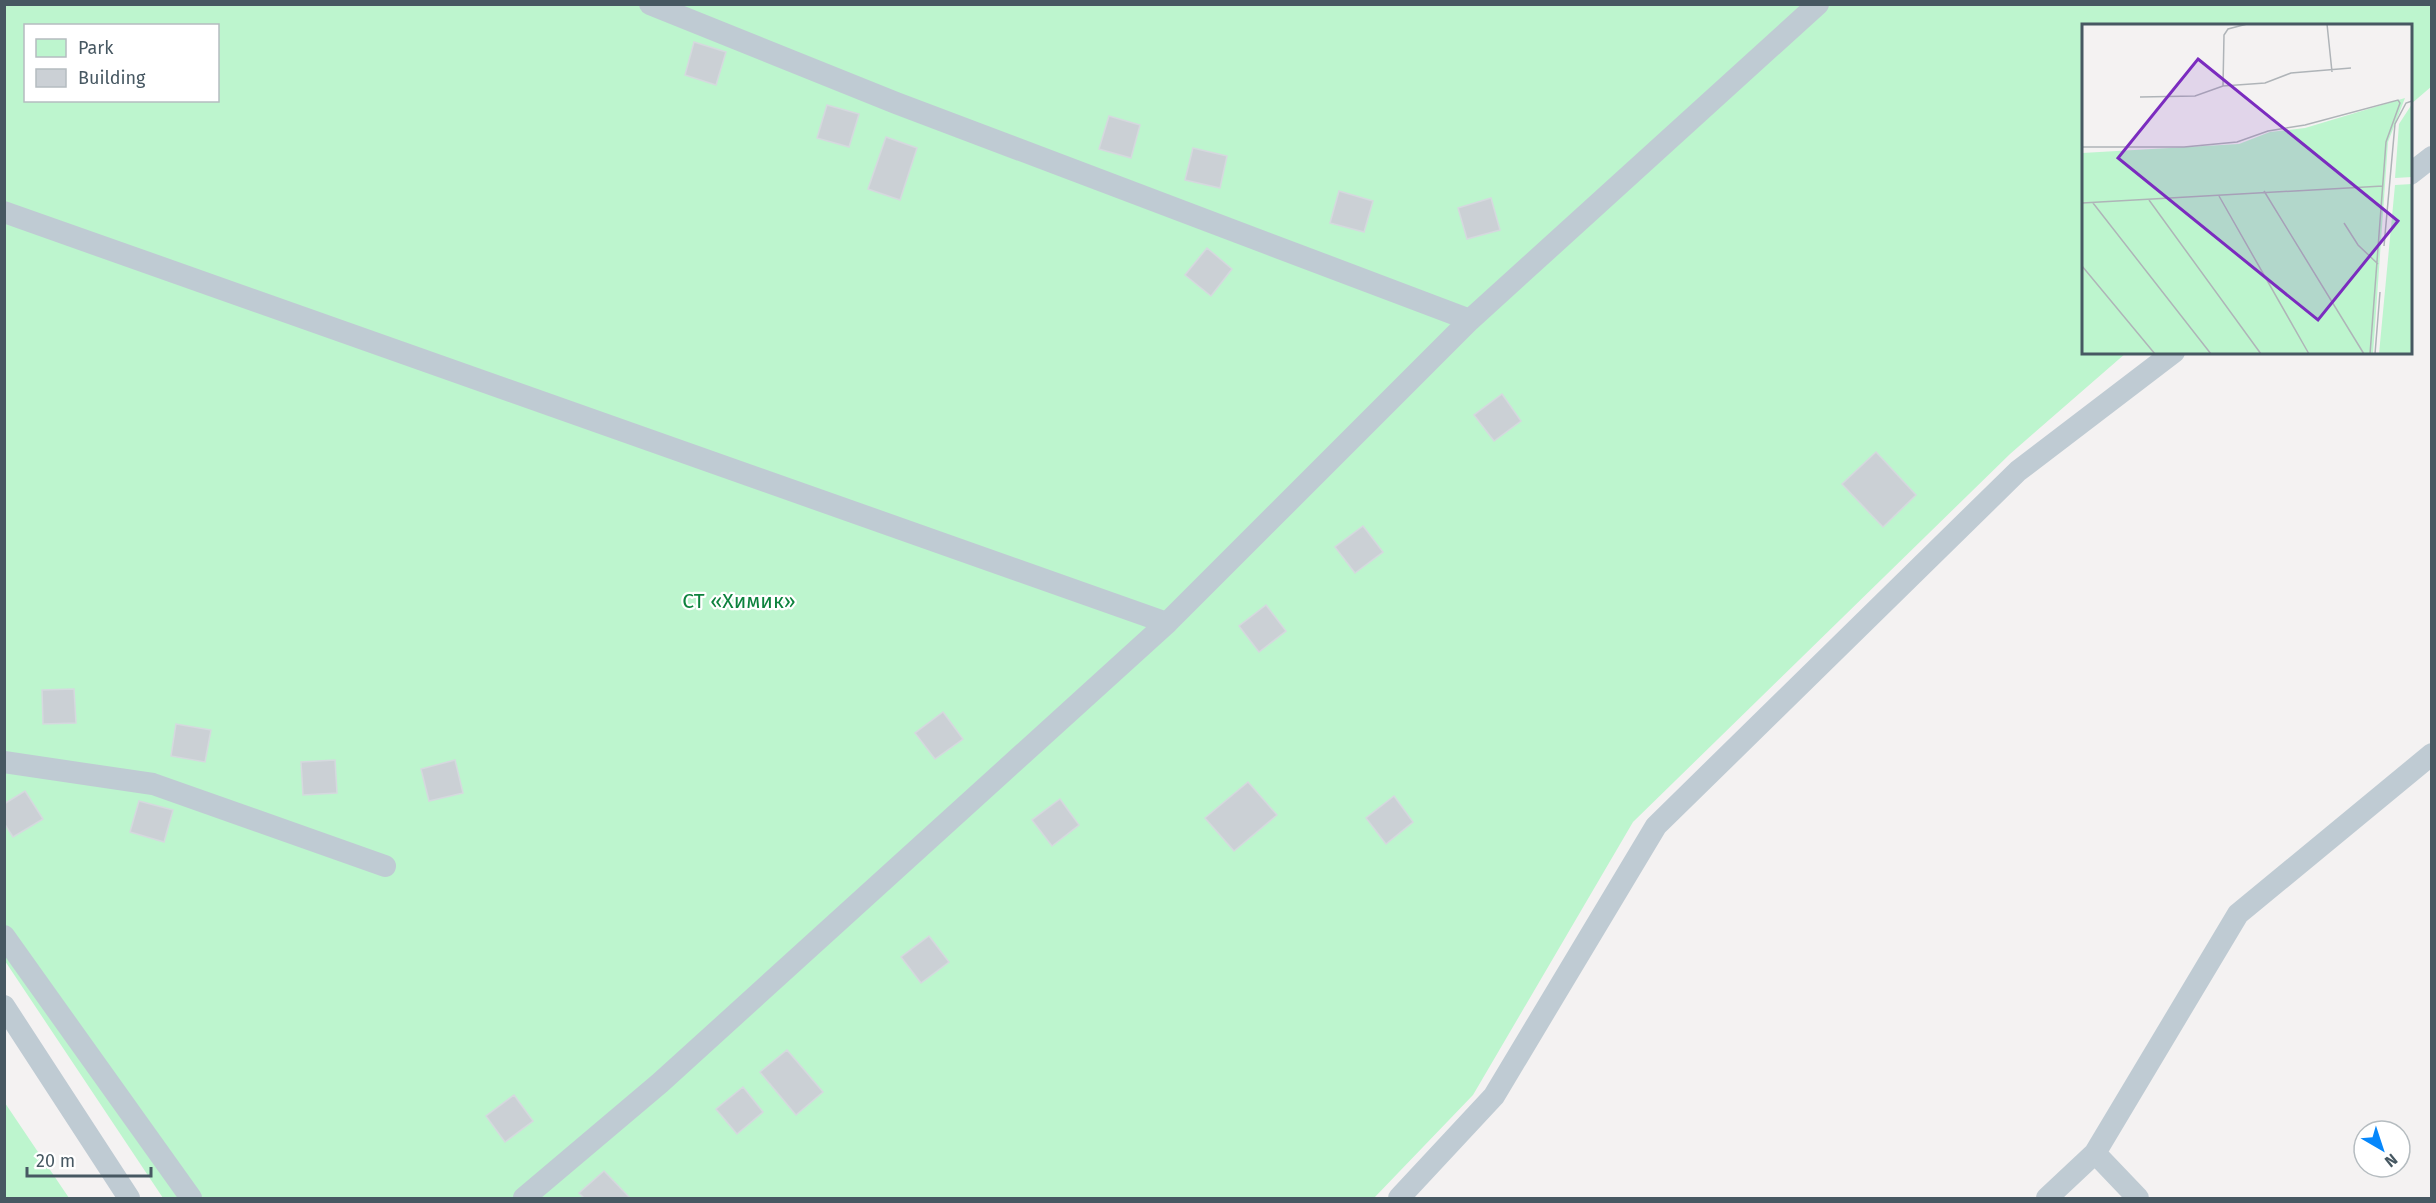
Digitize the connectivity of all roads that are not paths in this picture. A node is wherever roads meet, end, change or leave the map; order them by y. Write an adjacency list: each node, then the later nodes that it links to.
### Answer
1 (650, 4): 6 (lane)
2 (1818, 4): 6 (lane)
3 (2432, 157): 4 (lane)
4 (2412, 172)
5 (4, 212): 8 (lane)
6 (1470, 320): 8 (lane)
7 (2171, 354): 18 (lane)
8 (1167, 623): 17 (lane)
9 (2432, 754): 14 (lane)
10 (4, 762): 11 (lane)
11 (385, 866)
12 (4, 936): 16 (lane)
13 (4, 1006): 15 (lane)
14 (2095, 1153): 19 (lane); 20 (lane)
15 (129, 1198)
16 (192, 1198)
17 (524, 1198)
18 (1399, 1198)
19 (2047, 1198)
20 (2139, 1198)

